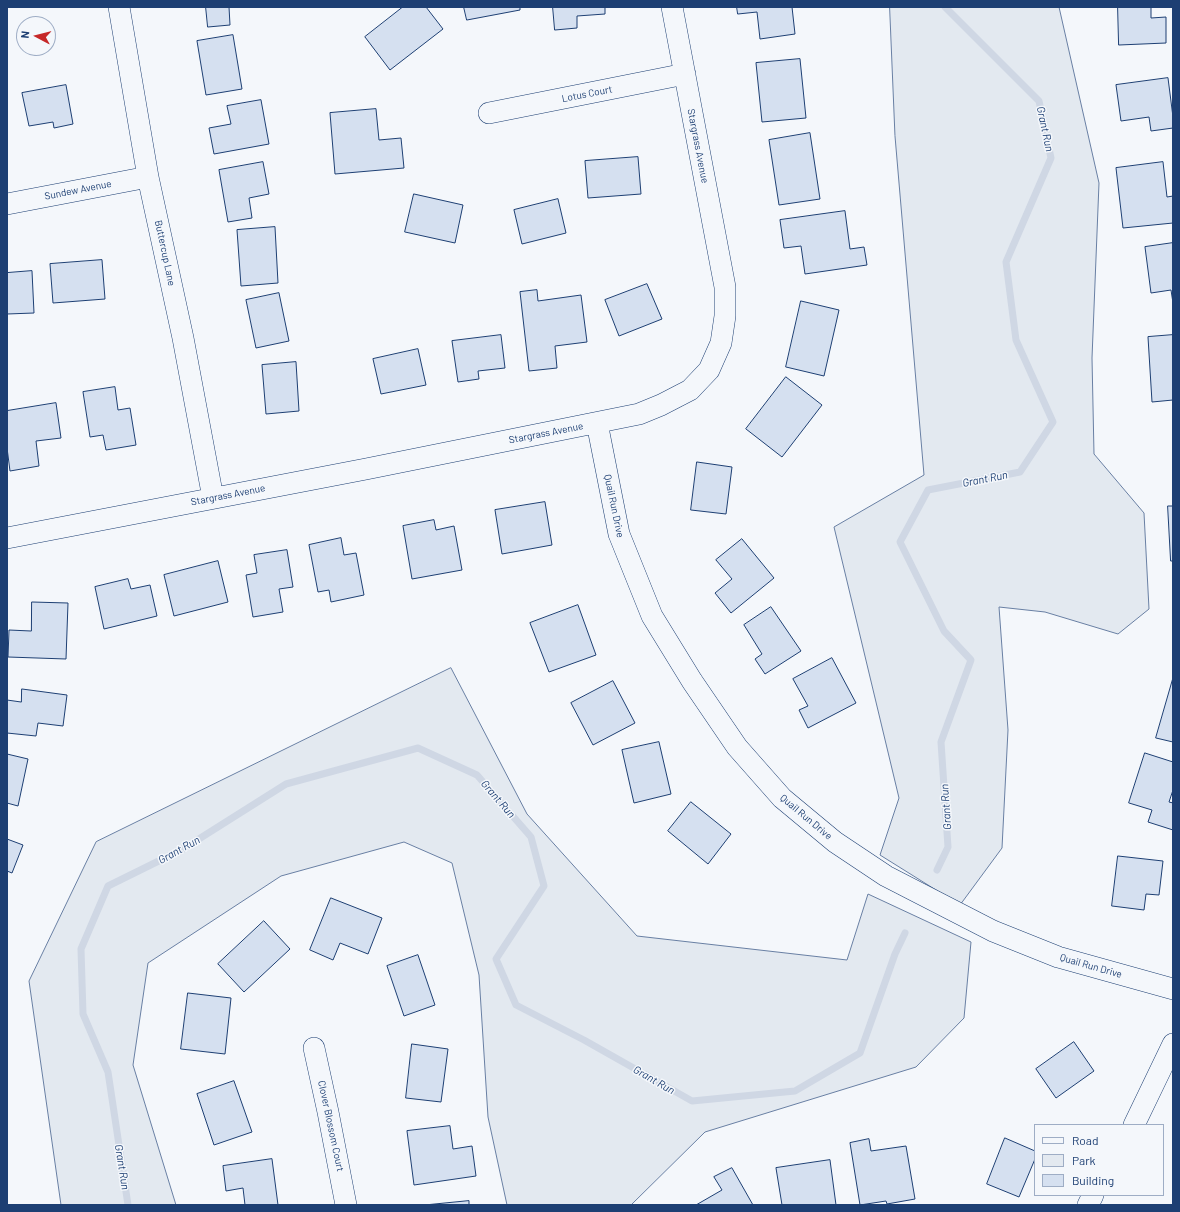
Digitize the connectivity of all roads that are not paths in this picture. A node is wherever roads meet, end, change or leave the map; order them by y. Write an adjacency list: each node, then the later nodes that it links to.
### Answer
1 (119, 7): 5 (street, Buttercup Lane)
2 (672, 7): 3 (street, Stargrass Avenue)
3 (685, 74): 4 (street, Lotus Court); 7 (street, Stargrass Avenue)
4 (489, 113)
5 (148, 177): 6 (street, Sundew Avenue); 8 (street, Buttercup Lane)
6 (7, 204)
7 (597, 423): 8 (street, Stargrass Avenue); 10 (street, Quail Run Drive)
8 (213, 498): 9 (street, Stargrass Avenue)
9 (7, 538)
10 (1173, 989)
11 (1173, 1044): 13 (street)
12 (314, 1048): 15 (street, Clover Blossom Court)
13 (1134, 1124)
14 (1092, 1196): 16 (street)
15 (346, 1205)
16 (1088, 1205)

